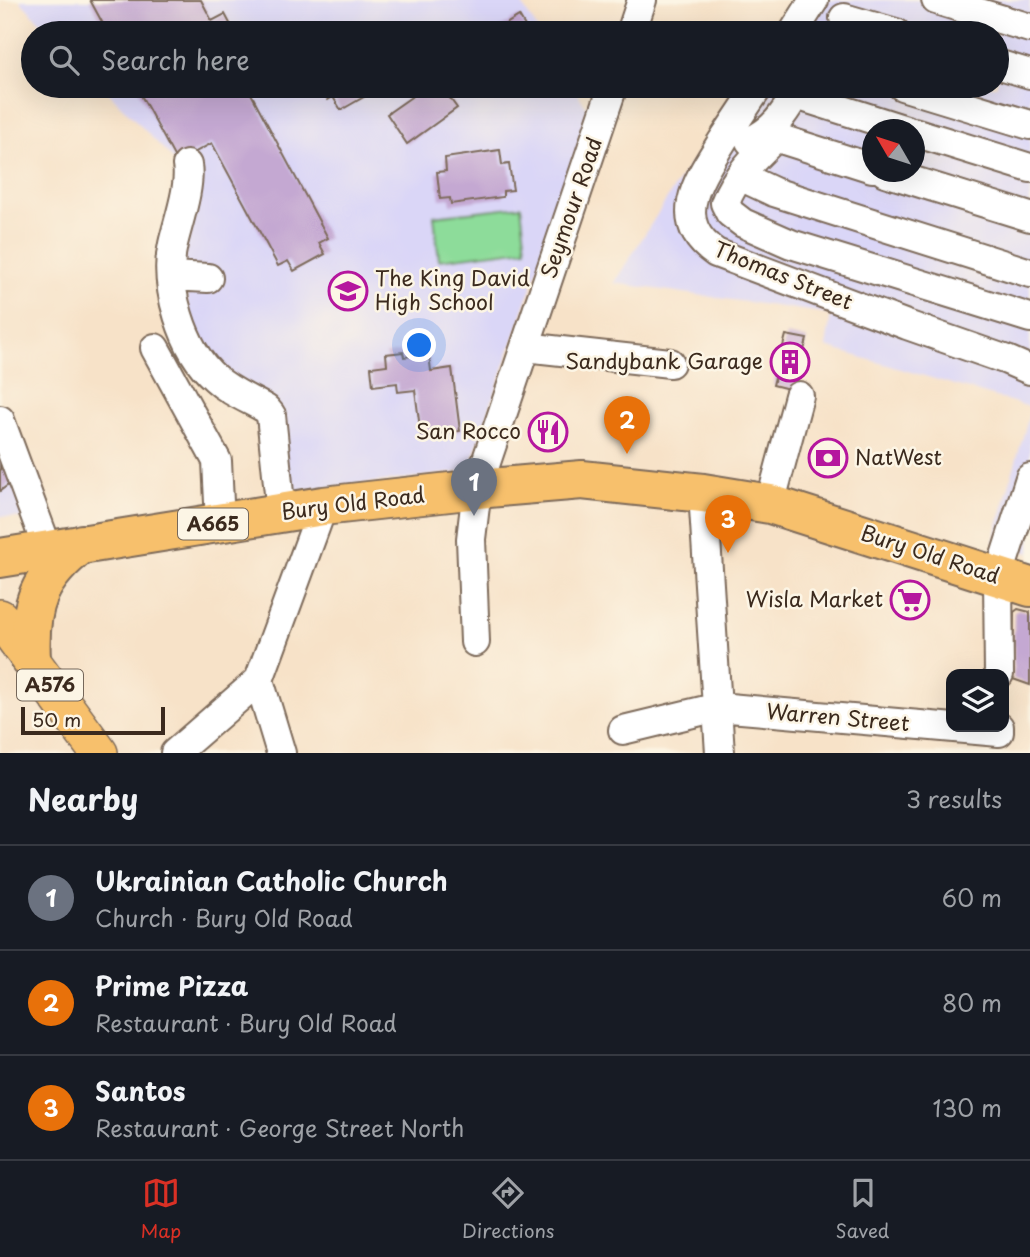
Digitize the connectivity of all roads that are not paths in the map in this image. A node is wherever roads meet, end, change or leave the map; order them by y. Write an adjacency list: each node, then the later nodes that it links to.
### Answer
1 (642, 0): 4 (street)
2 (814, 0): 5 (street)
3 (936, 0): 6 (street)
4 (635, 21)
5 (801, 21)
6 (1006, 21)
7 (1009, 22): 8 (street)
8 (1030, 28)
9 (1009, 68): 10 (street)
10 (1030, 74)
11 (609, 98): 31 (street, Seymour Road)
12 (751, 98): 20 (street, Thomas Street)
13 (794, 98): 19 (street)
14 (820, 98): 16 (street)
15 (941, 98): 17 (street)
16 (877, 119)
17 (1030, 125)
18 (925, 135): 23 (street)
19 (770, 136): 20 (street); 22 (street); 24 (street)
20 (712, 158): 34 (street, Thomas Street)
21 (187, 165): 28 (street)
22 (862, 165)
23 (1030, 168)
24 (740, 176): 27 (street); 30 (street)
25 (916, 182): 26 (street)
26 (1030, 217)
27 (1030, 273)
28 (171, 276): 29 (street); 42 (street)
29 (208, 278)
30 (1030, 318)
31 (525, 347): 33 (street); 38 (street, Seymour Road)
32 (155, 348): 43 (street)
33 (670, 363)
34 (1030, 370)
35 (799, 396): 40 (street)
36 (0, 420): 44 (street)
37 (1030, 478): 46 (street)
38 (477, 489): 39 (highway, Bury Old Road / A665); 41 (highway, Bury Old Road / A665); 48 (street, Seymour Road)
39 (703, 493): 40 (highway, Bury Old Road / A665); 52 (street)
40 (770, 505): 46 (highway, Bury Old Road / A665)
41 (323, 506): 42 (highway, Bury Old Road / A665); 51 (street)
42 (281, 513): 43 (highway, Bury Old Road / A665)
43 (220, 523): 44 (highway, Bury Old Road / A665)
44 (65, 547): 45 (highway, Bury Old Road / A665); 49 (highway)
45 (0, 558)
46 (1014, 583): 50 (street)
47 (0, 618): 49 (main road, A576)
48 (475, 642)
49 (15, 651): 55 (main road, A576)
50 (1000, 669)
51 (259, 680): 56 (street); 57 (street)
52 (718, 707): 53 (street, Warren Street); 54 (street, Warren Street); 58 (street)
53 (946, 726)
54 (623, 730)
55 (99, 753)
56 (174, 753)
57 (281, 753)
58 (720, 753)

